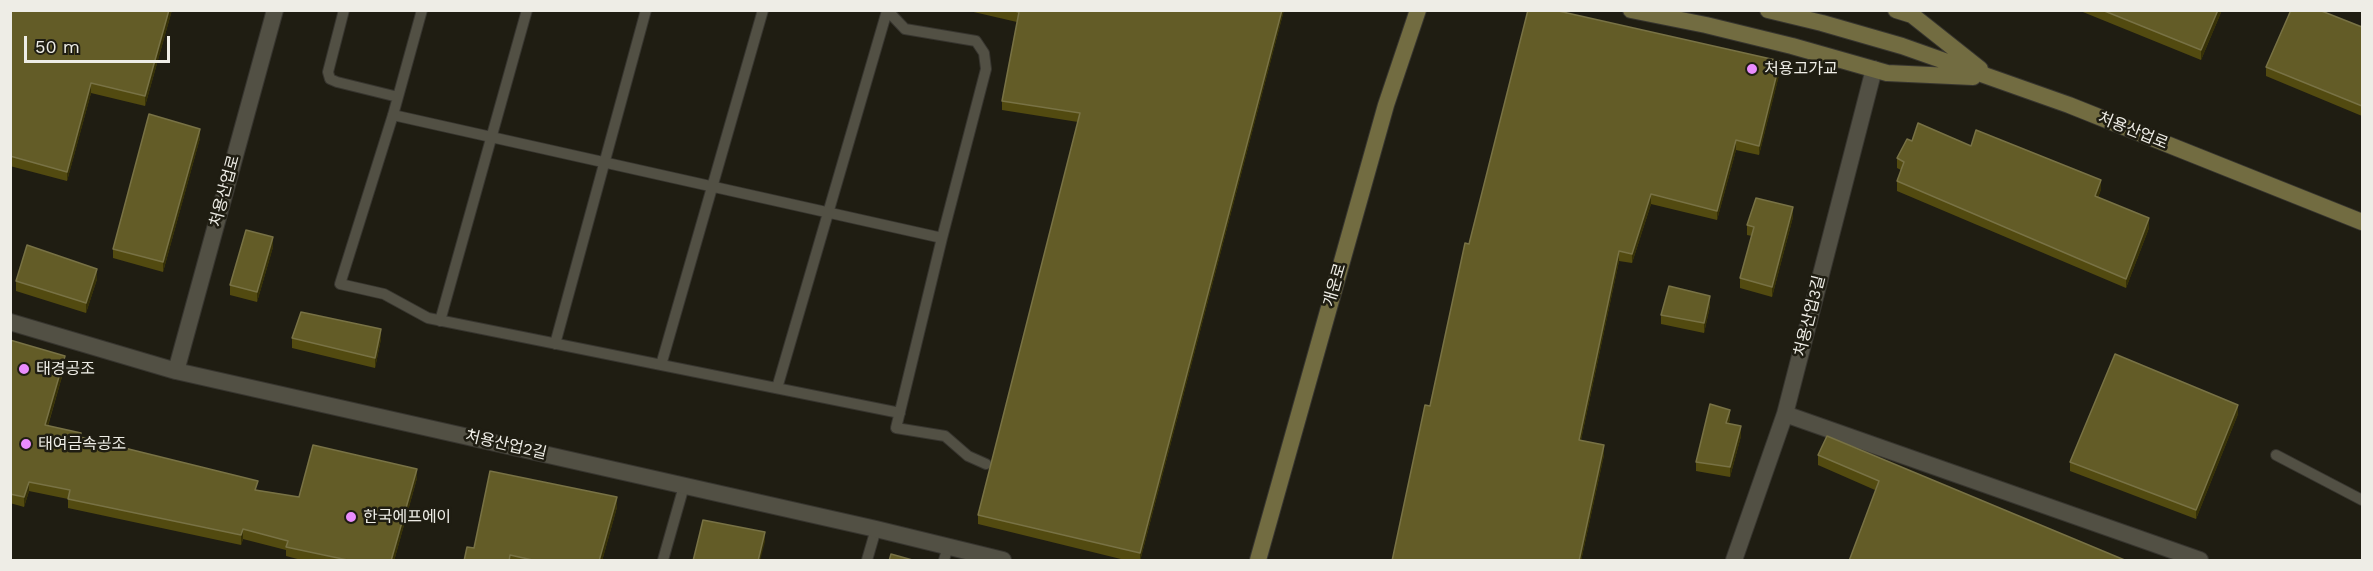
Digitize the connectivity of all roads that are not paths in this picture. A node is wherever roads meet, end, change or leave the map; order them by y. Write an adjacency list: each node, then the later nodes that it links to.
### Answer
1 (275, 10): 26 (street, 처용산업로)
2 (344, 10): 14 (lane)
3 (422, 10): 14 (lane)
4 (527, 10): 16 (lane)
5 (646, 10): 17 (lane)
6 (763, 10): 18 (lane)
7 (1418, 10): 39 (main road, 개운로)
8 (1631, 10): 12 (main road)
9 (1768, 10): 13 (main road, 처용산업로)
10 (1896, 10): 13 (main road)
11 (887, 11): 19 (lane); 21 (lane)
12 (1874, 69): 13 (main road); 29 (street, 처용산업3길)
13 (1991, 78): 20 (main road, 처용산업로)
14 (398, 97): 15 (lane)
15 (393, 115): 16 (lane); 22 (lane)
16 (492, 137): 17 (lane); 22 (lane)
17 (604, 162): 18 (lane); 24 (lane)
18 (710, 186): 19 (lane); 25 (lane)
19 (827, 212): 21 (lane); 27 (lane)
20 (2362, 222)
21 (942, 238): 28 (lane)
22 (441, 321): 24 (lane)
23 (10, 322): 26 (street, 처용산업2길)
24 (555, 344): 25 (lane)
25 (661, 365): 27 (lane)
26 (176, 370): 32 (street, 처용산업2길)
27 (777, 388): 28 (lane)
28 (900, 413): 31 (lane)
29 (1785, 414): 40 (street, 처용산업3길); 41 (street)
30 (2276, 455): 33 (lane)
31 (986, 464)
32 (684, 486): 34 (street, 처용산업2길); 36 (lane)
33 (2362, 500)
34 (876, 529): 35 (street, 처용산업2길); 37 (lane)
35 (946, 554): 38 (street, 처용산업2길)
36 (663, 561)
37 (867, 561)
38 (1003, 561)
39 (1258, 561)
40 (1734, 561)
41 (2200, 561)

